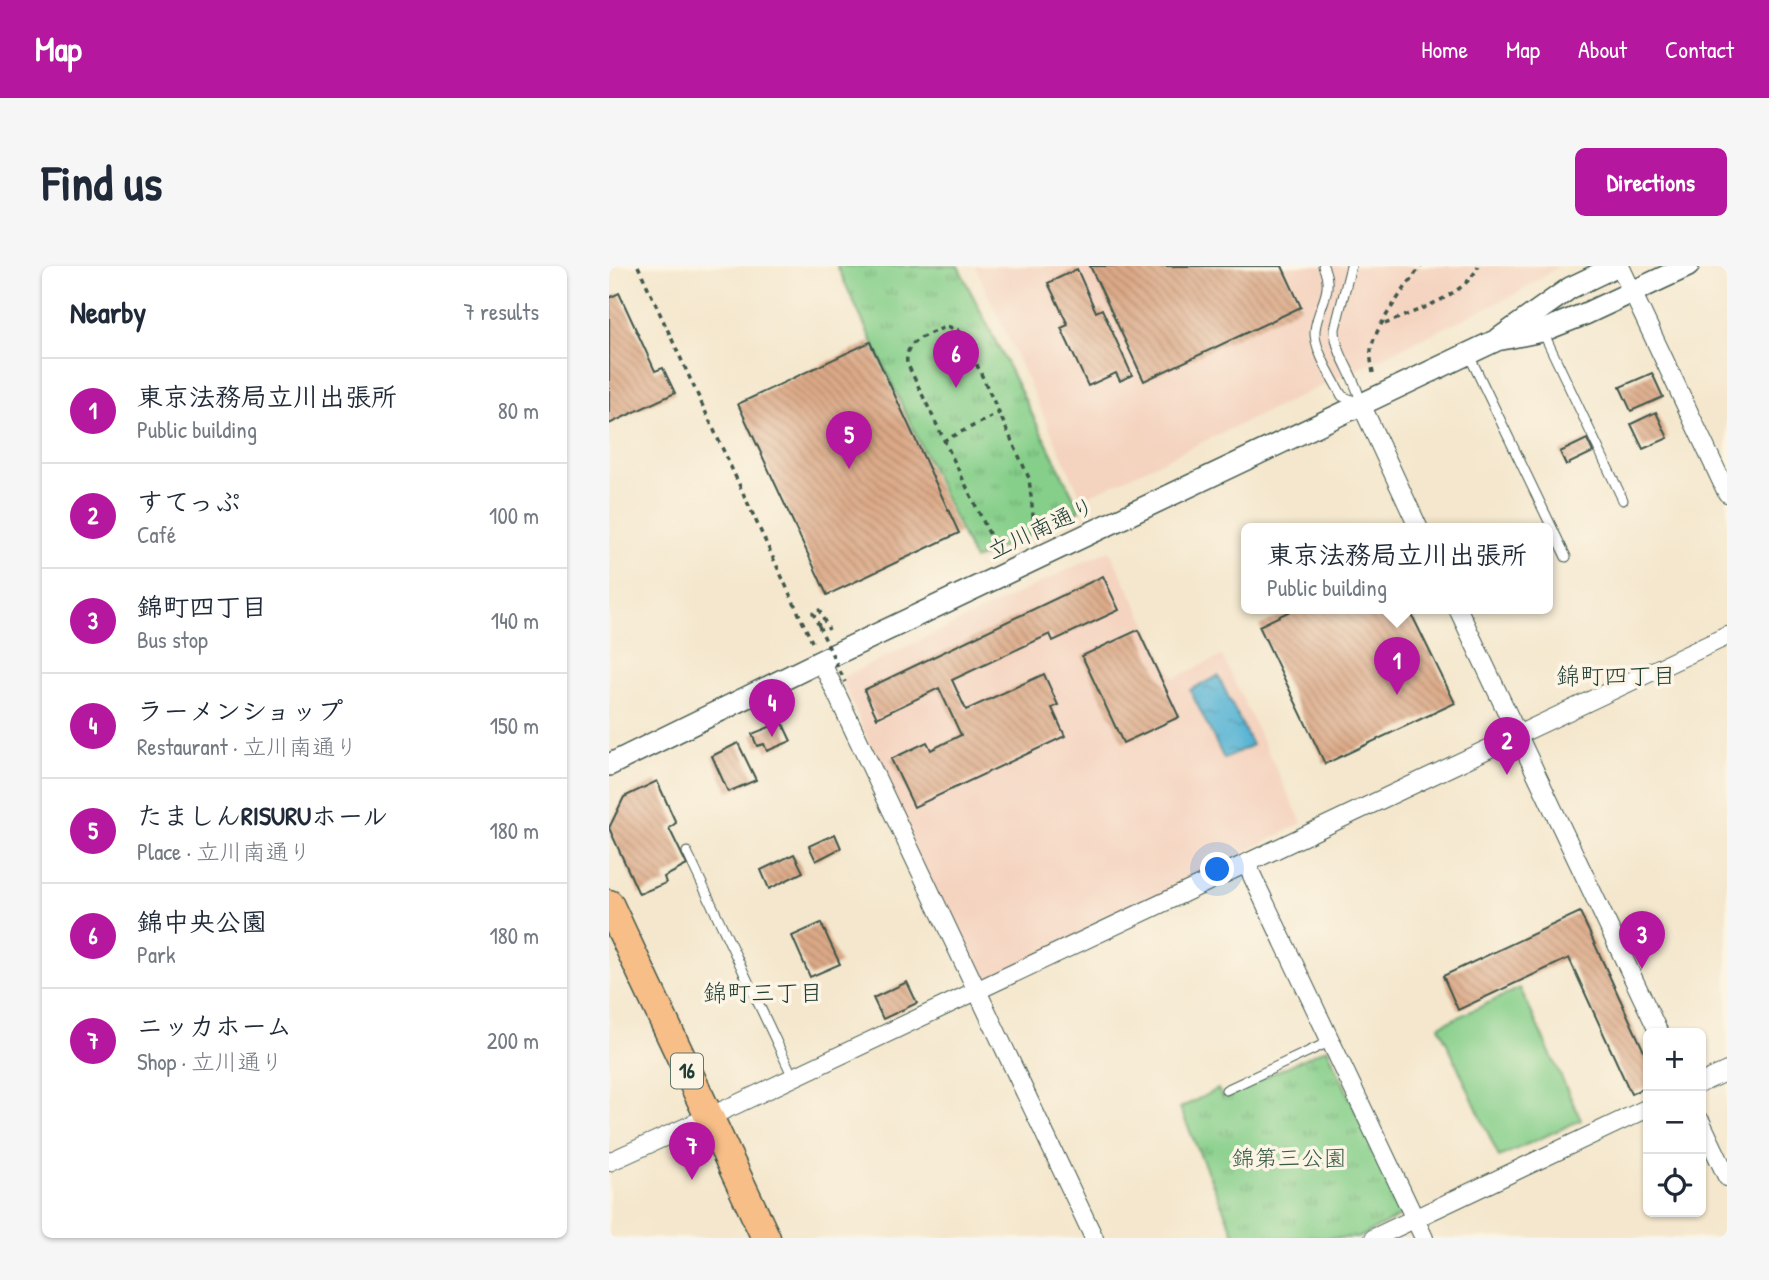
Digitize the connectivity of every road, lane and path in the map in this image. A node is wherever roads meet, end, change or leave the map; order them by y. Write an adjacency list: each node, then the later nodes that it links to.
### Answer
1 (638, 266): 27 (path)
2 (1323, 266): 13 (lane)
3 (1351, 266): 13 (lane)
4 (1421, 266): 10 (path)
5 (1478, 266): 10 (path)
6 (1618, 266): 8 (street); 9 (street, 立川南通り)
7 (1688, 266): 8 (street, 立川南通り)
8 (1633, 292): 9 (street, 立川南通り); 16 (street)
9 (1538, 322): 11 (street, 立川南通り); 17 (lane)
10 (1383, 324): 12 (path)
11 (1468, 354): 13 (street, 立川南通り); 19 (lane)
12 (1373, 373)
13 (1360, 404): 18 (street); 27 (street, 立川南通り)
14 (999, 414): 15 (path); 15 (path); 21 (path)
15 (943, 441): 22 (path)
16 (1727, 493)
17 (1623, 500)
18 (1416, 523)
19 (1550, 523)
20 (1553, 530): 23 (lane)
21 (1035, 533)
22 (998, 552)
23 (1566, 557)
24 (1460, 614): 29 (street)
25 (829, 630): 28 (path, bridge)
26 (1727, 636): 29 (street)
27 (816, 651): 30 (street, 立川南通り); 34 (street)
28 (845, 682)
29 (1517, 735): 32 (street); 35 (street)
30 (609, 765)
31 (687, 852): 38 (lane)
32 (1246, 863): 34 (street); 36 (street)
33 (609, 904): 42 (main road, 16)
34 (976, 990): 38 (street); 48 (street)
35 (1657, 1028)
36 (1331, 1041): 40 (lane); 46 (street)
37 (1727, 1071): 39 (street)
38 (793, 1077): 42 (street)
39 (1706, 1081)
40 (1226, 1090)
41 (1643, 1110): 46 (street)
42 (709, 1117): 44 (street); 47 (main road, 16)
43 (1706, 1133): 45 (street)
44 (609, 1162)
45 (1727, 1177)
46 (1415, 1218): 49 (street); 50 (street)
47 (766, 1238)
48 (1094, 1238)
49 (1374, 1238)
50 (1425, 1238)

